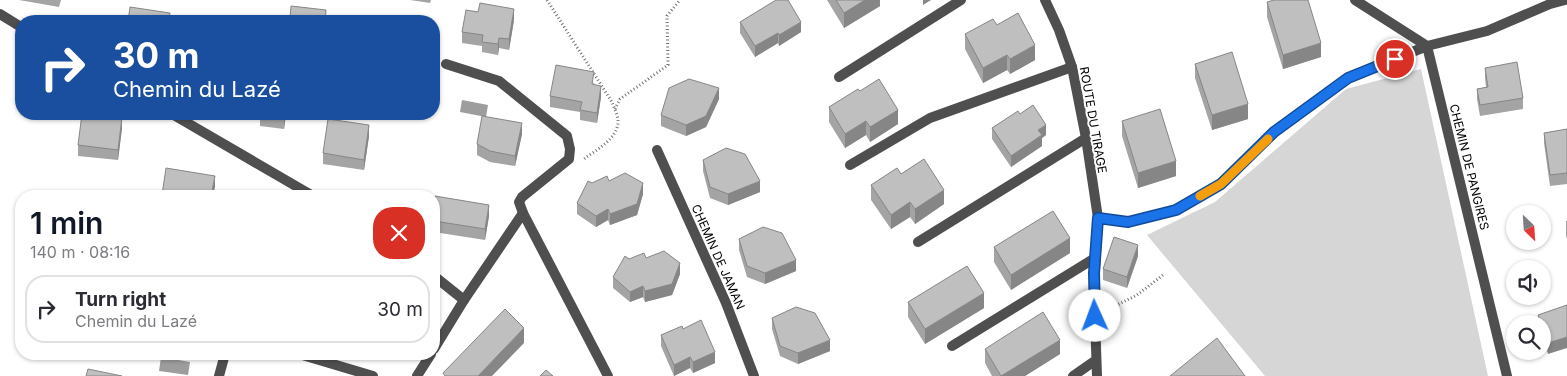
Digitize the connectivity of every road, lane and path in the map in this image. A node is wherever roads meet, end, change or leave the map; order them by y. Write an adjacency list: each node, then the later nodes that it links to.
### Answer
1 (547, 0): 13 (path)
2 (680, 0): 13 (path)
3 (961, 0): 12 (street)
4 (1046, 0): 11 (street, ROUTE DU TIRAGE)
5 (1355, 0): 9 (street)
6 (1565, 0): 9 (street)
7 (0, 14): 8 (street)
8 (15, 23)
9 (1427, 46): 21 (street); 41 (street, CHEMIN DE PANGIRES)
10 (446, 64): 20 (street)
11 (1072, 66): 15 (street, ROUTE DU TIRAGE); 18 (street)
12 (839, 77)
13 (615, 109): 17 (path)
14 (182, 120): 19 (street)
15 (1086, 138): 21 (street, ROUTE DU TIRAGE); 22 (street)
16 (657, 150): 38 (street, CHEMIN DE JAMAN)
17 (580, 162)
18 (850, 165)
19 (303, 190)
20 (523, 213): 26 (street); 37 (street)
21 (1098, 218): 23 (street, ROUTE DU TIRAGE)
22 (918, 242)
23 (1095, 258): 27 (street, ROUTE DU TIRAGE); 29 (street)
24 (1163, 275): 27 (path)
25 (440, 281): 26 (street)
26 (464, 300): 28 (street)
27 (1095, 316): 33 (street, ROUTE DU TIRAGE)
28 (440, 339)
29 (952, 346)
30 (223, 360): 34 (street)
31 (319, 360): 35 (street)
32 (427, 360): 36 (street)
33 (1096, 360): 39 (street); 40 (street, ROUTE DU TIRAGE)
34 (219, 376)
35 (373, 376)
36 (417, 376)
37 (608, 376)
38 (754, 376)
39 (1073, 376)
40 (1097, 376)
41 (1508, 376)

